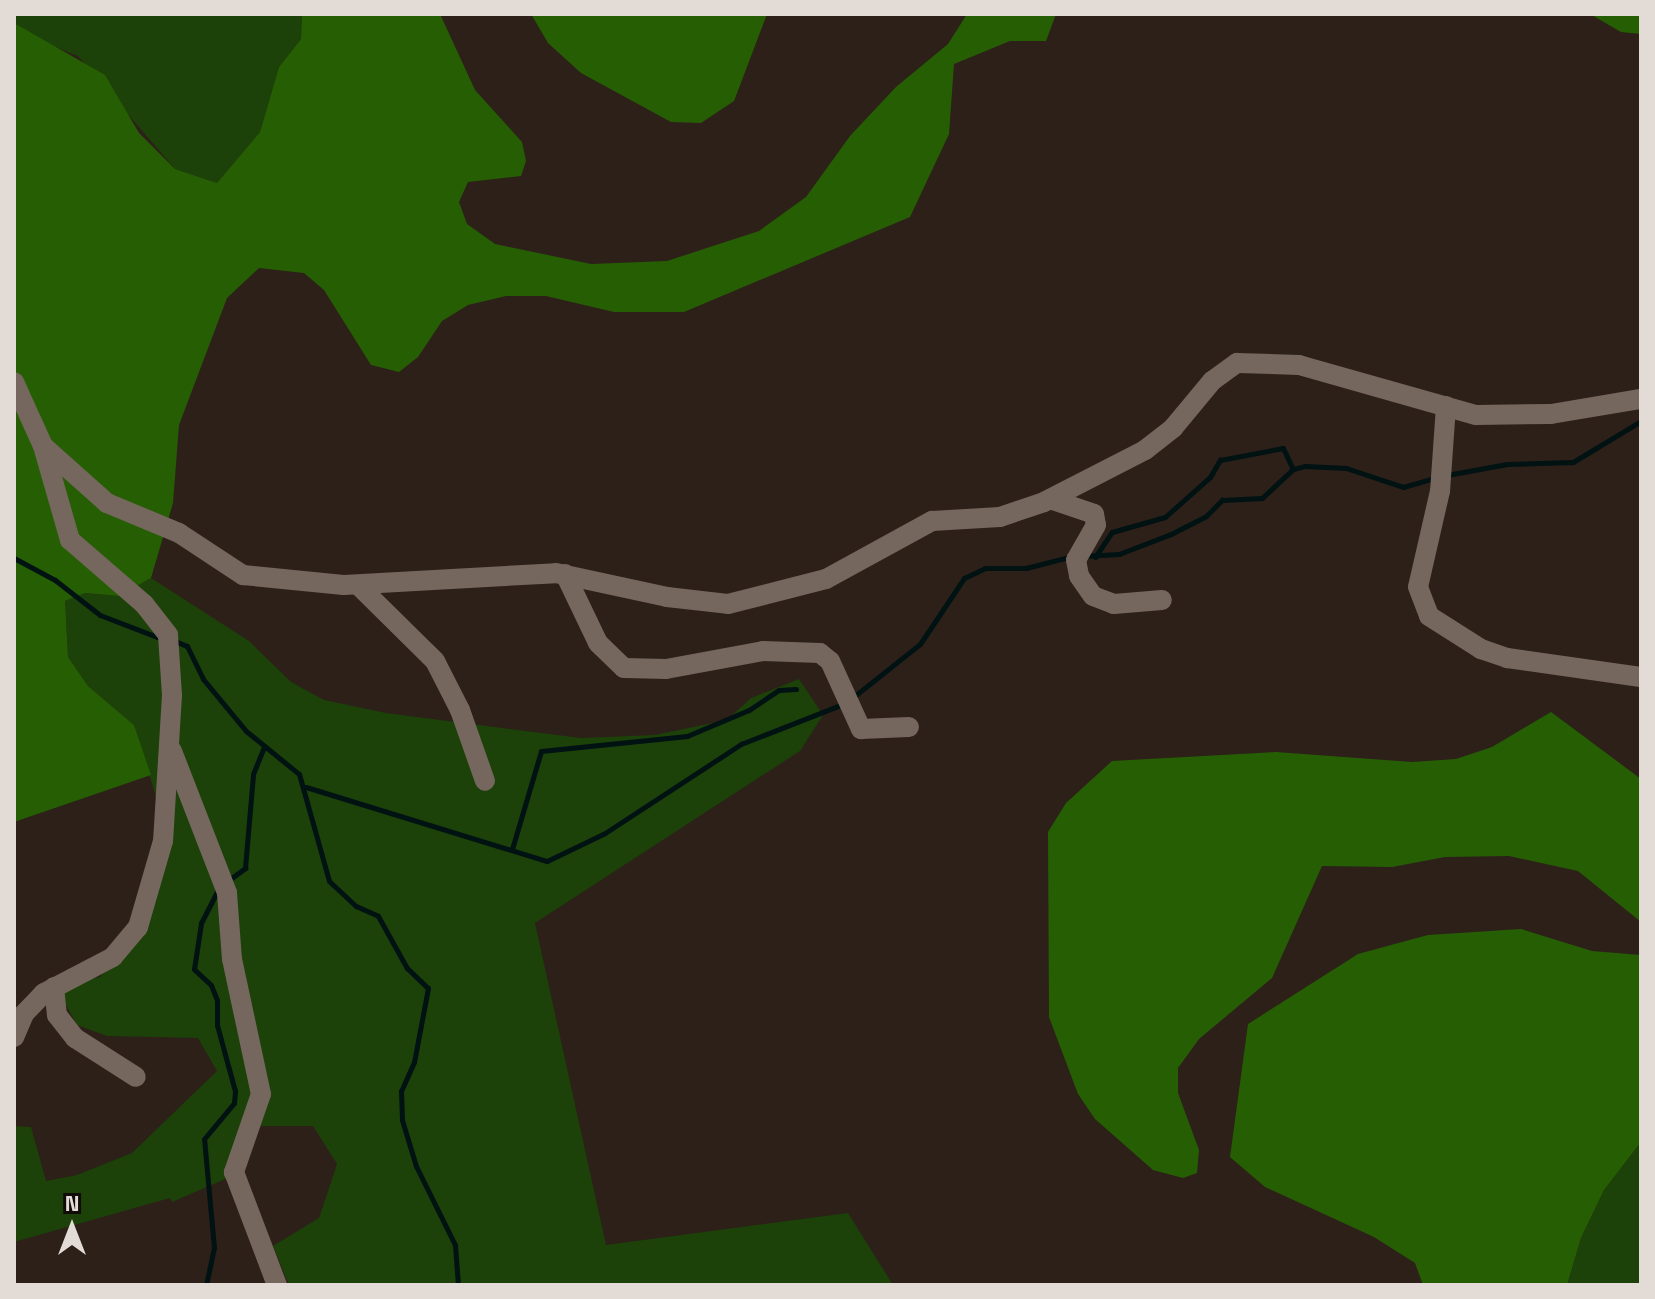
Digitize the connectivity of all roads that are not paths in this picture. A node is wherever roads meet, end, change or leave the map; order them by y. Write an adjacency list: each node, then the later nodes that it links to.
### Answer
1 (14, 382): 4 (street)
2 (1641, 399): 3 (street)
3 (1446, 406): 5 (street); 9 (street)
4 (43, 446): 7 (street); 11 (street)
5 (1050, 499): 6 (street); 8 (street)
6 (565, 574): 7 (street); 10 (street)
7 (358, 585): 12 (street)
8 (1162, 600)
9 (1641, 677)
10 (909, 727)
11 (169, 744): 13 (street); 16 (street)
12 (485, 781)
13 (54, 987): 14 (street); 15 (street)
14 (14, 1037)
15 (136, 1077)
16 (277, 1285)

